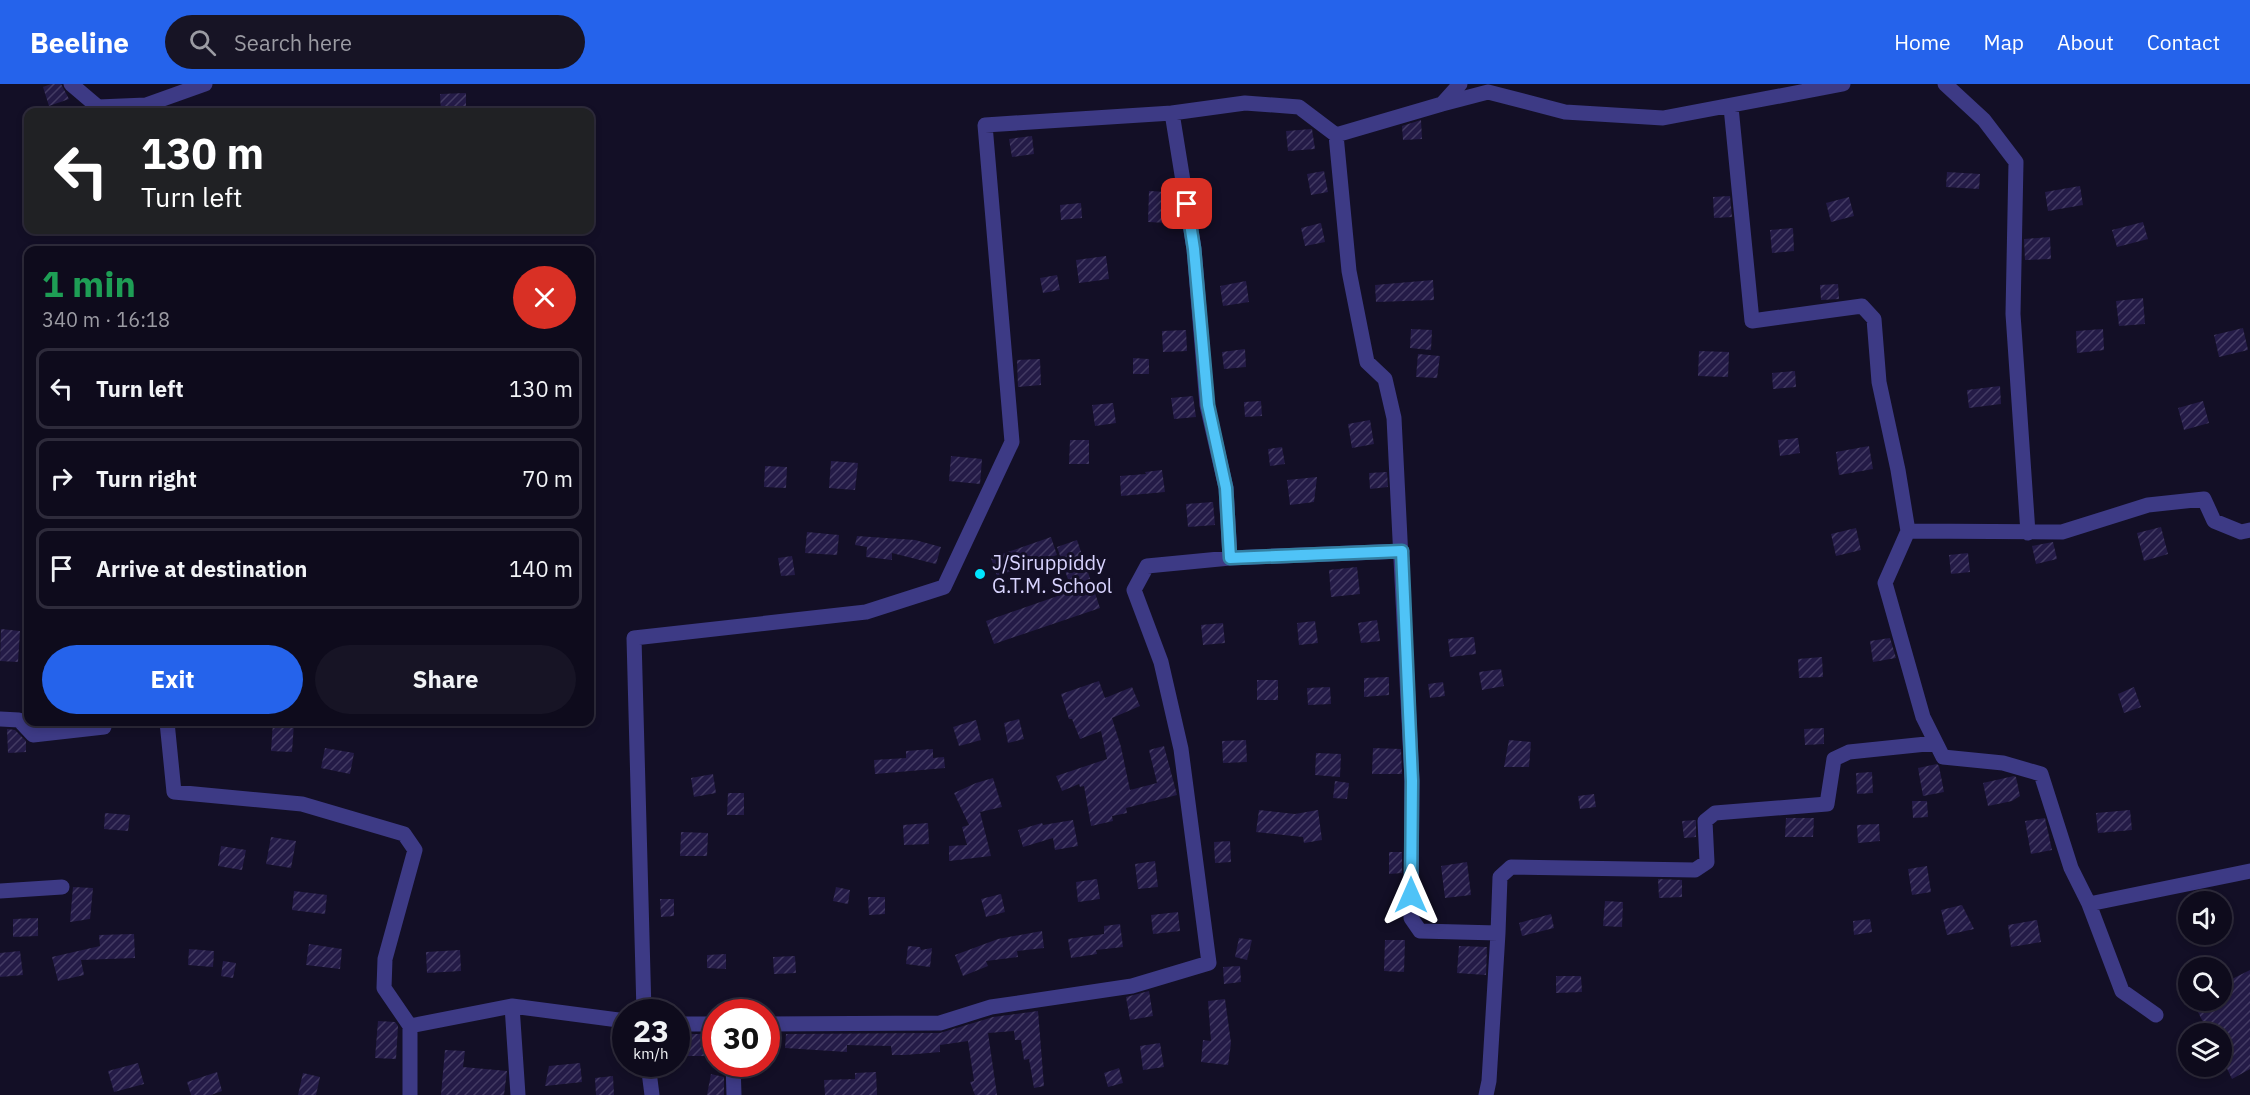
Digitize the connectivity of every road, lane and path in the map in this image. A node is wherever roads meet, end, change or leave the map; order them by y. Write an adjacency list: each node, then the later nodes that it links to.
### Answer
1 (71, 84): 2 (street)
2 (205, 84)
3 (1460, 84): 6 (street)
4 (1843, 84): 7 (street)
5 (1945, 84): 12 (street)
6 (1442, 104): 7 (street); 9 (street)
7 (1731, 107): 11 (street)
8 (1173, 113): 9 (street); 14 (street); 26 (street)
9 (1336, 135): 13 (street)
10 (2250, 530): 12 (street)
11 (1908, 531): 12 (street); 20 (street)
12 (2028, 533)
13 (1402, 551): 14 (street); 25 (street)
14 (1230, 558): 30 (street)
15 (0, 719): 16 (street)
16 (24, 725)
17 (25, 726): 18 (street)
18 (104, 726)
19 (167, 726): 31 (street)
20 (1936, 743): 24 (street); 25 (street)
21 (2250, 871): 24 (street)
22 (63, 887): 23 (street)
23 (0, 891)
24 (2089, 904): 28 (street)
25 (1497, 933): 38 (street)
26 (644, 999)
27 (512, 1006): 29 (street); 31 (street); 35 (street)
28 (2156, 1015)
29 (612, 1019)
30 (780, 1024)
31 (410, 1026): 34 (street)
32 (650, 1077): 36 (street)
33 (733, 1077): 37 (street)
34 (410, 1095)
35 (518, 1095)
36 (652, 1095)
37 (734, 1095)
38 (1486, 1095)

